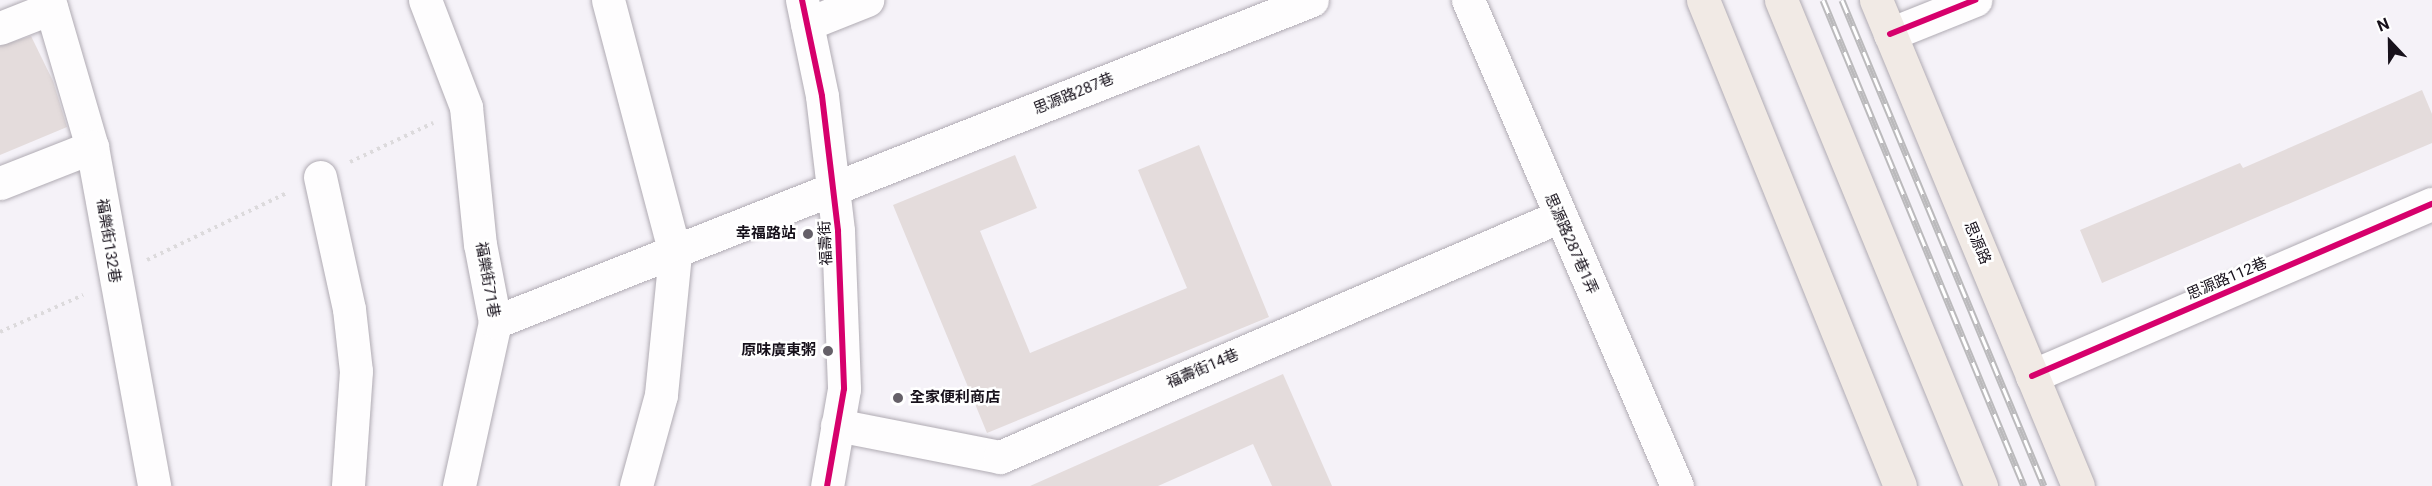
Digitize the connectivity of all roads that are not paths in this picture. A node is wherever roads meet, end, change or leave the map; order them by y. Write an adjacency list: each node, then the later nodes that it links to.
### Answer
1 (425, 0): 21 (street, 福樂街71巷)
2 (608, 0): 20 (street)
3 (867, 0): 11 (street)
4 (1312, 0): 17 (street, 思源路287巷)
5 (1468, 0): 19 (street, 思源路287巷1弄)
6 (1703, 0): 30 (main road)
7 (1781, 0): 31 (main road)
8 (1876, 0): 13 (main road, 思源路)
9 (1975, 0): 13 (street)
10 (50, 4): 12 (street); 14 (street, 福樂街132巷)
11 (805, 12): 17 (street, 福壽街)
12 (0, 28)
13 (1890, 34): 22 (main road, 思源路)
14 (92, 147): 16 (street); 24 (street, 福樂街132巷)
15 (320, 177): 25 (street)
16 (0, 183)
17 (835, 189): 20 (street, 思源路287巷); 23 (street, 福壽街)
18 (2432, 204): 22 (street, 思源路112巷)
19 (1558, 217): 23 (street, 福壽街14巷); 29 (street, 思源路287巷1弄)
20 (675, 254): 21 (street, 思源路287巷); 27 (street)
21 (495, 322): 26 (street, 福樂街71巷)
22 (2032, 376): 32 (main road, 思源路)
23 (837, 425): 28 (street, 福壽街)
24 (154, 486)
25 (348, 486)
26 (459, 486)
27 (636, 486)
28 (827, 486)
29 (1677, 486)
30 (1900, 486)
31 (1981, 486)
32 (2078, 486)

